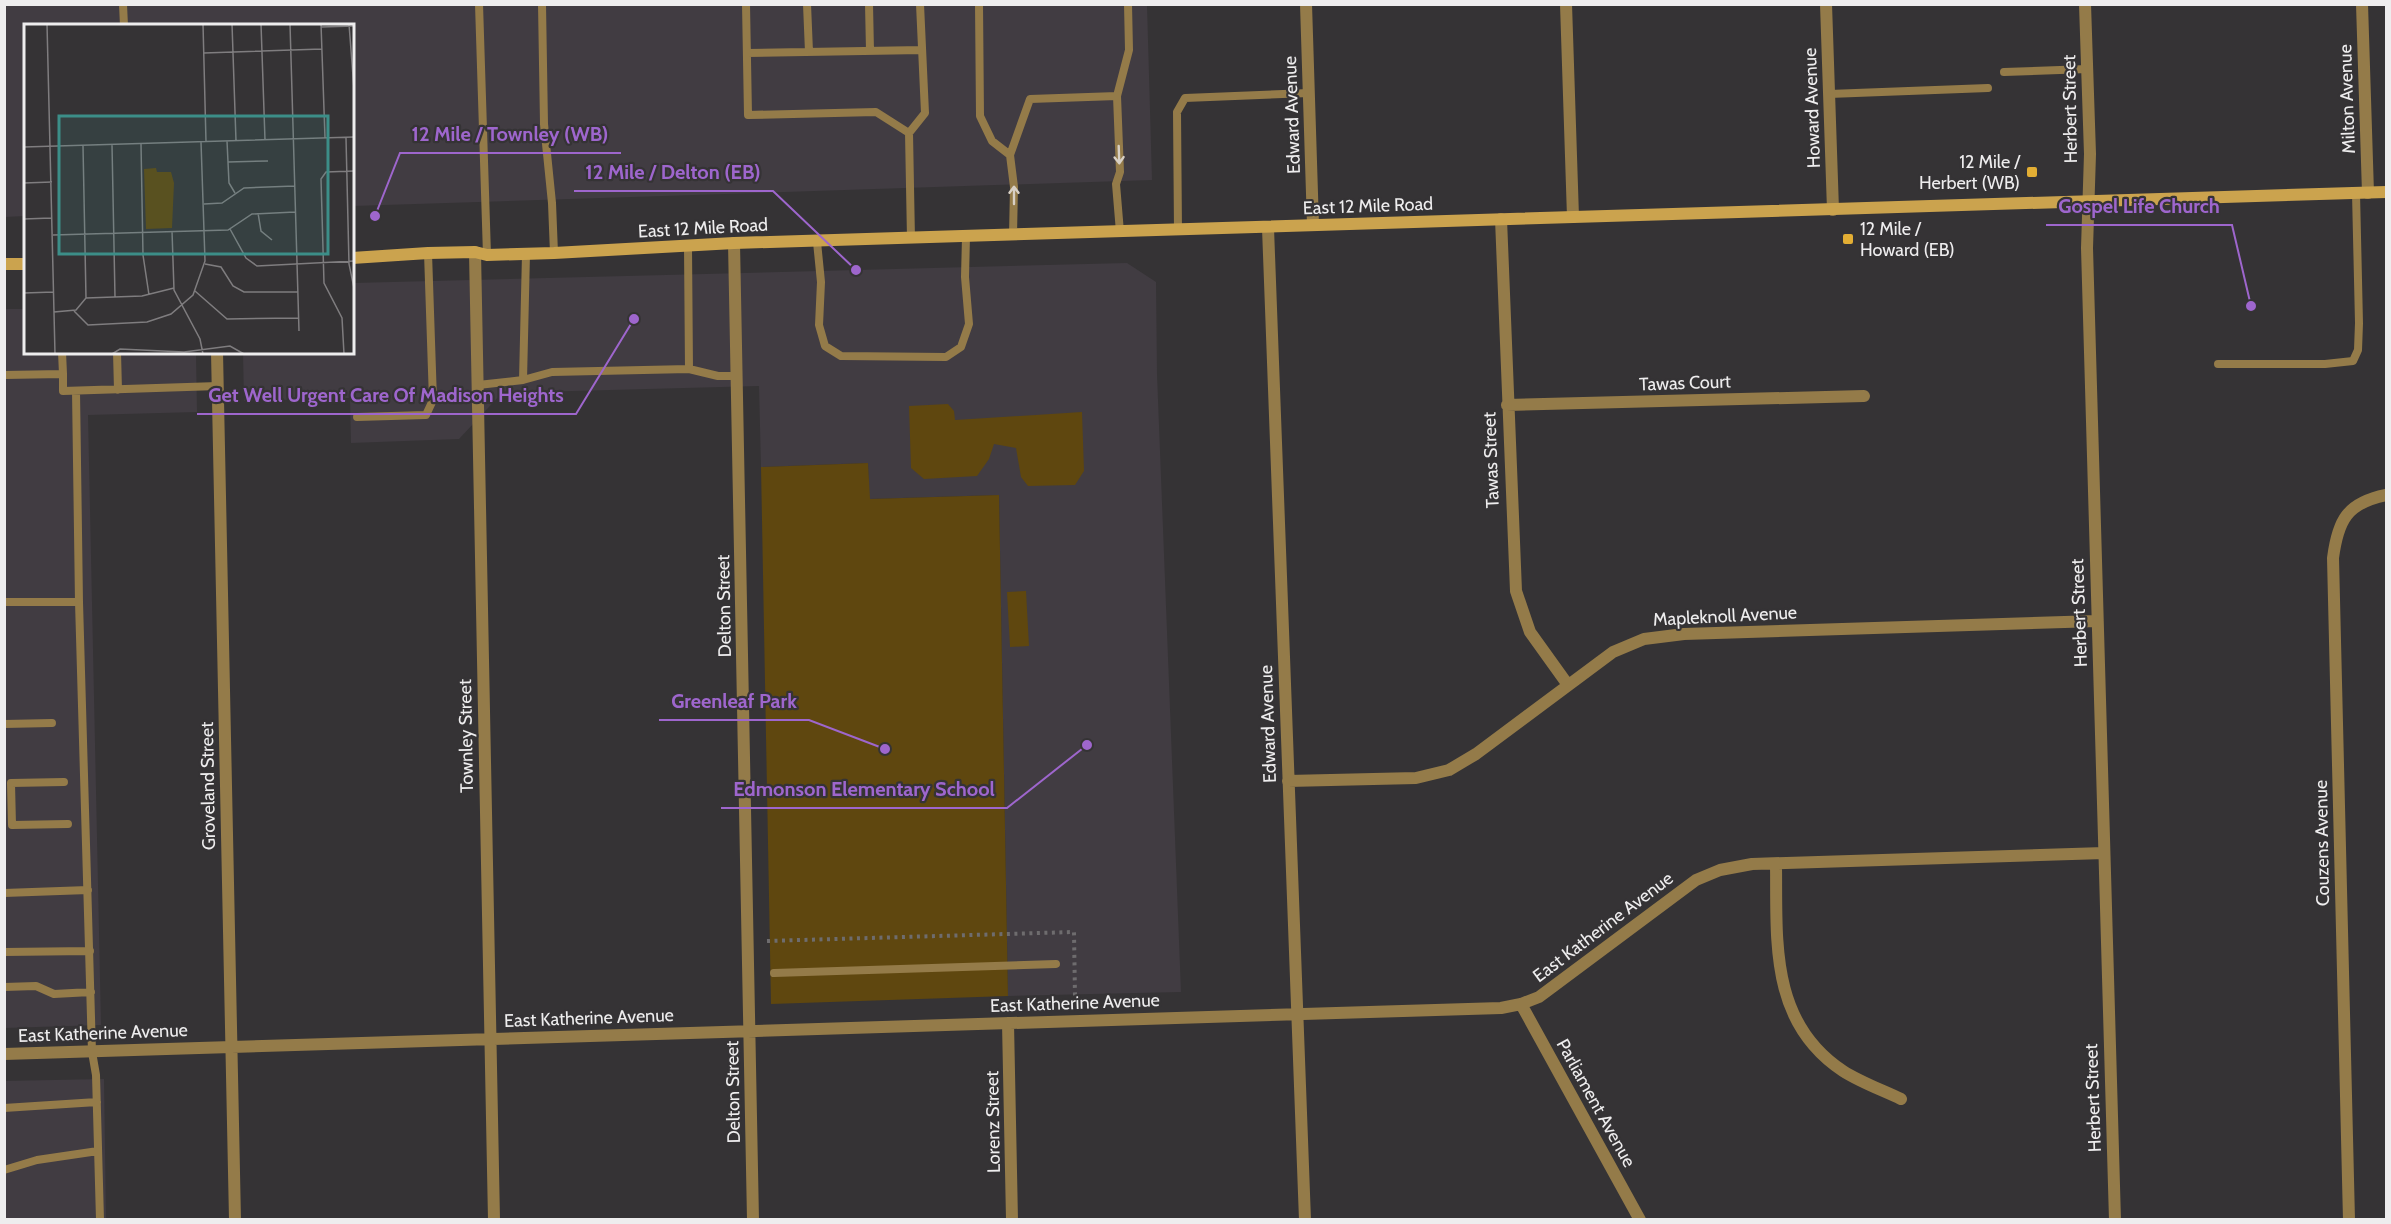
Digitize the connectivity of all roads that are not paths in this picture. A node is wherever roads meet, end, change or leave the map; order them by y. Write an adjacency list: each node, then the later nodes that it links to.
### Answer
1 (123, 4): 15 (lane)
2 (479, 4): 45 (lane)
3 (542, 4): 46 (lane)
4 (746, 4): 19 (lane)
5 (807, 4): 18 (lane)
6 (869, 4): 16 (lane)
7 (920, 4): 17 (lane)
8 (979, 4): 27 (lane)
9 (1128, 4): 25 (lane)
10 (1306, 4): 23 (street, Edward Avenue)
11 (1566, 4): 32 (street)
12 (1826, 4): 24 (street, Howard Avenue)
13 (2085, 4): 20 (street, Herbert Street)
14 (2362, 4): 29 (street, Milton Avenue)
15 (124, 24)
16 (870, 51): 17 (lane); 18 (lane)
17 (922, 51): 26 (lane)
18 (809, 52): 19 (lane)
19 (747, 53): 26 (lane)
20 (2088, 69): 21 (lane); 30 (street, Herbert Street)
21 (2004, 72)
22 (1988, 88): 24 (lane)
23 (1309, 93): 34 (street, Edward Avenue); 36 (lane)
24 (1829, 94): 31 (street, Howard Avenue)
25 (1117, 96): 27 (lane); 37 (lane, one-way to 37)
26 (909, 133): 40 (lane)
27 (1010, 155): 38 (lane, one-way to 27)
28 (2386, 192): 29 (main road, East 12 Mile Road)
29 (2362, 193): 30 (main road, East 12 Mile Road); 54 (lane)
30 (2089, 201): 31 (main road, East 12 Mile Road); 70 (street, Herbert Street)
31 (1833, 210): 32 (main road, East 12 Mile Road)
32 (1573, 217): 33 (main road, East 12 Mile Road)
33 (1500, 219): 34 (main road, East 12 Mile Road); 65 (street, Tawas Street)
34 (1313, 225): 35 (main road, East 12 Mile Road)
35 (1268, 228): 36 (main road, East 12 Mile Road); 75 (street, Edward Avenue)
36 (1178, 231): 37 (main road, East 12 Mile Road)
37 (1120, 232): 38 (main road, East 12 Mile Road)
38 (1013, 235): 39 (main road, East 12 Mile Road)
39 (966, 237): 40 (main road, East 12 Mile Road); 41 (lane)
40 (911, 239): 41 (main road, East 12 Mile Road)
41 (817, 242): 42 (main road, East 12 Mile Road)
42 (734, 243): 43 (main road, East 12 Mile Road); 58 (street, Delton Street)
43 (688, 247): 46 (main road, East 12 Mile Road); 55 (lane)
44 (428, 253): 45 (main road, East 12 Mile Road); 48 (main road, East 12 Mile Road); 66 (lane)
45 (481, 253): 47 (main road, East 12 Mile Road); 60 (street, Townley Street)
46 (554, 253): 47 (main road, East 12 Mile Road)
47 (526, 254): 59 (lane)
48 (354, 258)
49 (4, 264): 50 (main road)
50 (24, 264)
51 (62, 354): 56 (lane)
52 (117, 354): 62 (lane)
53 (217, 354): 61 (street, Groveland Street)
54 (2218, 364)
55 (689, 369): 58 (lane); 59 (lane)
56 (63, 374): 57 (lane); 63 (lane)
57 (4, 375)
58 (737, 376): 91 (street, Delton Street)
59 (523, 380): 60 (lane)
60 (478, 385): 92 (street, Townley Street)
61 (218, 386): 62 (lane); 93 (street, Groveland Street)
62 (118, 390): 63 (lane)
63 (76, 391): 69 (lane)
64 (1864, 396): 65 (street, Tawas Court)
65 (1507, 405): 71 (street, Tawas Street)
66 (357, 417)
67 (2386, 495): 109 (street, Couzens Avenue)
68 (4, 602): 69 (lane)
69 (79, 602): 80 (lane)
70 (2097, 621): 71 (street, Mapleknoll Avenue); 78 (street, Herbert Street)
71 (1568, 685): 75 (street, Mapleknoll Avenue)
72 (52, 723): 73 (lane)
73 (4, 724)
74 (64, 782): 76 (lane)
75 (1288, 782): 89 (street, Edward Avenue)
76 (8, 804): 77 (lane)
77 (68, 824)
78 (2104, 853): 79 (street, East Katherine Avenue); 108 (street, Herbert Street)
79 (1776, 864): 88 (street, East Katherine Avenue); 96 (street)
80 (88, 890): 81 (lane); 82 (lane)
81 (4, 893)
82 (90, 951): 83 (lane); 87 (lane)
83 (4, 952)
84 (1056, 964): 85 (lane)
85 (774, 973)
86 (4, 987): 87 (lane)
87 (91, 992): 94 (lane)
88 (1521, 1004): 89 (street, East Katherine Avenue); 107 (street, Parliament Avenue)
89 (1298, 1014): 90 (street, East Katherine Avenue); 106 (street, Edward Avenue)
90 (1008, 1023): 91 (street, East Katherine Avenue); 105 (street, Lorenz Street)
91 (750, 1031): 92 (street, East Katherine Avenue); 104 (street, Delton Street)
92 (490, 1040): 93 (street, East Katherine Avenue); 103 (street, Townley Street)
93 (231, 1047): 94 (street, East Katherine Avenue); 102 (street, Groveland Street)
94 (92, 1052): 95 (street, East Katherine Avenue); 97 (lane)
95 (4, 1054)
96 (1901, 1099)
97 (97, 1102): 98 (lane); 99 (lane)
98 (4, 1108)
99 (98, 1151): 100 (lane); 101 (lane)
100 (4, 1170)
101 (100, 1220)
102 (235, 1220)
103 (494, 1220)
104 (753, 1220)
105 (1012, 1220)
106 (1305, 1220)
107 (1640, 1220)
108 (2115, 1220)
109 (2349, 1220)

